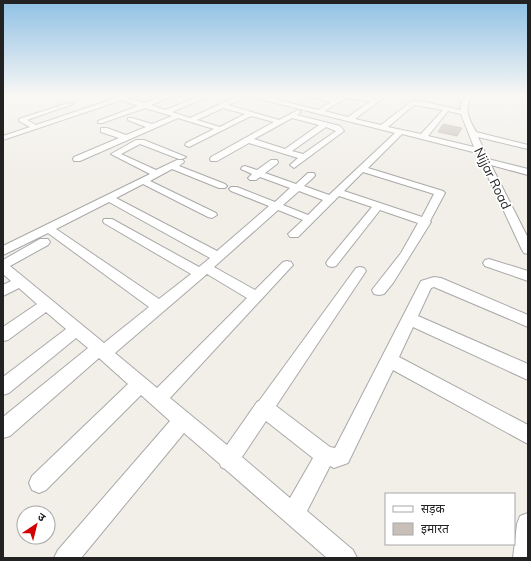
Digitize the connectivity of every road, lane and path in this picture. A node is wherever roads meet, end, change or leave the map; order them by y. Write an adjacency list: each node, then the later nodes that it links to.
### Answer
1 (24, 121): 15 (street)
2 (53, 121): 15 (street)
3 (136, 121): 16 (street)
4 (166, 121): 16 (street)
5 (194, 121): 18 (street)
6 (236, 121): 18 (street)
7 (277, 121): 13 (street)
8 (310, 121): 14 (street)
9 (359, 121): 17 (street)
10 (390, 121): 17 (street)
11 (437, 121): 23 (street)
12 (468, 121): 22 (street, Nijjar Road)
13 (280, 122): 26 (street)
14 (324, 125): 32 (street); 33 (street)
15 (36, 127): 24 (street)
16 (153, 127): 25 (street)
17 (383, 127): 20 (street)
18 (220, 129): 28 (street)
19 (104, 130): 25 (street)
20 (401, 131): 23 (street); 41 (street)
21 (156, 136): 27 (street)
22 (474, 136): 29 (street); 30 (street, Nijjar Road); 31 (street)
23 (423, 137): 30 (street)
24 (3, 138)
25 (126, 138): 34 (street)
26 (248, 140): 32 (street); 35 (street)
27 (141, 142): 37 (street); 43 (street)
28 (189, 145)
29 (528, 147)
30 (480, 151): 36 (street, Nijjar Road)
31 (528, 151)
32 (286, 152): 33 (street)
33 (304, 158): 39 (street)
34 (77, 159)
35 (214, 159)
36 (486, 161): 42 (street); 62 (street, Nijjar Road)
37 (178, 162): 43 (street); 47 (street)
38 (274, 162): 45 (street)
39 (294, 165)
40 (245, 169): 45 (street)
41 (362, 169): 50 (street); 58 (street)
42 (528, 172)
43 (157, 174): 46 (street)
44 (311, 175): 48 (street)
45 (255, 176): 48 (street)
46 (143, 181): 51 (street); 55 (street)
47 (222, 186)
48 (297, 188): 52 (street); 53 (street)
49 (234, 189): 53 (street)
50 (338, 192): 52 (street); 54 (street)
51 (109, 198): 59 (street); 64 (street)
52 (330, 199): 56 (street)
53 (276, 206): 56 (street); 64 (street)
54 (378, 206): 58 (street); 65 (street)
55 (212, 215)
56 (310, 219): 60 (street)
57 (108, 221): 69 (street)
58 (426, 222): 73 (street)
59 (49, 229): 63 (street); 77 (street)
60 (294, 234)
61 (44, 242): 68 (street)
62 (528, 250)
63 (3, 251)
64 (218, 258): 69 (street)
65 (332, 263)
66 (489, 263): 71 (street)
67 (287, 265): 75 (street)
68 (3, 266): 72 (street)
69 (203, 271): 75 (street); 77 (street)
70 (360, 271): 88 (street)
71 (528, 276)
72 (20, 281): 74 (street); 76 (street)
73 (379, 290)
74 (3, 292)
75 (256, 297): 87 (street)
76 (48, 304): 80 (street); 81 (street)
77 (160, 306): 82 (street)
78 (410, 319): 79 (street); 83 (street); 84 (street)
79 (528, 321)
80 (77, 329): 82 (street); 86 (street)
81 (3, 335)
82 (102, 351): 85 (street); 90 (street)
83 (389, 360): 91 (street); 92 (street)
84 (528, 372)
85 (140, 384): 87 (street); 94 (street)
86 (3, 387)
87 (158, 399): 89 (street)
88 (263, 408): 92 (street); 93 (street)
89 (183, 420): 93 (street); 96 (street)
90 (3, 429)
91 (528, 434)
92 (325, 455): 95 (street)
93 (228, 460): 95 (street)
94 (39, 483)
95 (293, 514): 97 (street)
96 (66, 558)
97 (345, 558)

